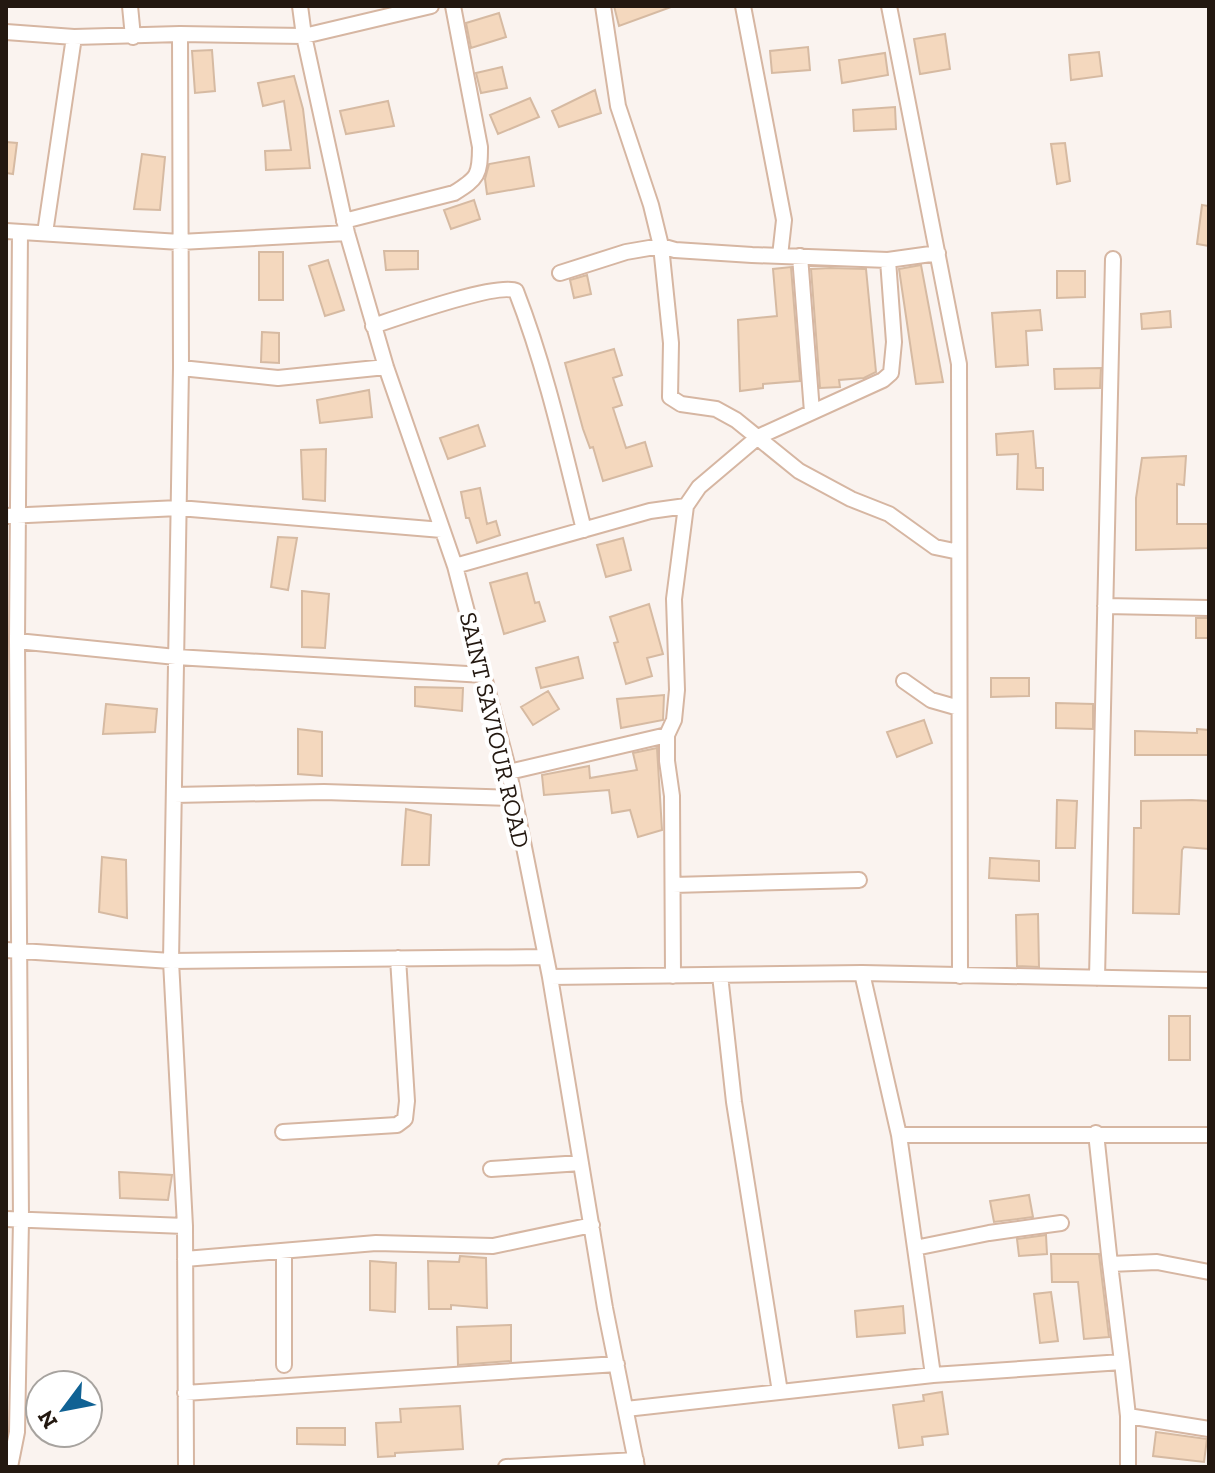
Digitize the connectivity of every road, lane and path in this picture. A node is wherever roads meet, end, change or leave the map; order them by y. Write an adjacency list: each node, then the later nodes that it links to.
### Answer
1 (130, 6): 12 (street)
2 (300, 6): 10 (street, SAINT SAVIOUR ROAD)
3 (431, 6): 10 (street)
4 (453, 6): 13 (street)
5 (603, 6): 17 (street)
6 (743, 6): 19 (street)
7 (889, 6): 18 (street)
8 (6, 32): 11 (street)
9 (180, 34): 10 (street); 12 (street); 16 (street)
10 (304, 36): 13 (street, SAINT SAVIOUR ROAD)
11 (74, 37): 12 (street); 15 (street)
12 (133, 37)
13 (346, 227): 16 (street); 24 (street, SAINT SAVIOUR ROAD)
14 (13, 231): 15 (street); 25 (street)
15 (45, 233): 16 (street)
16 (180, 242): 27 (street)
17 (661, 246): 19 (street); 23 (street); 29 (street)
18 (938, 253): 22 (street); 35 (street)
19 (780, 256): 20 (street)
20 (800, 256): 22 (street); 28 (street)
21 (1113, 259): 37 (street)
22 (888, 260): 28 (street)
23 (560, 273)
24 (373, 326): 26 (street, SAINT SAVIOUR ROAD); 34 (street)
25 (12, 361): 32 (street)
26 (386, 367): 27 (street); 33 (street, SAINT SAVIOUR ROAD)
27 (181, 368): 31 (street)
28 (812, 412): 29 (street)
29 (758, 437): 30 (street); 35 (street)
30 (686, 506): 34 (street); 44 (street)
31 (179, 508): 32 (street); 33 (street); 40 (street)
32 (12, 516): 39 (street)
33 (442, 530): 36 (street, SAINT SAVIOUR ROAD)
34 (584, 530): 36 (street)
35 (959, 552): 43 (street)
36 (455, 566): 41 (street, SAINT SAVIOUR ROAD)
37 (1105, 606): 38 (street); 59 (street)
38 (1209, 608)
39 (17, 641): 40 (street); 50 (street)
40 (176, 657): 41 (street); 46 (street)
41 (484, 675): 45 (street, SAINT SAVIOUR ROAD)
42 (904, 681): 43 (street)
43 (959, 708): 57 (street)
44 (667, 735): 45 (street); 49 (street)
45 (509, 772): 47 (street, SAINT SAVIOUR ROAD)
46 (174, 795): 47 (street); 53 (street)
47 (514, 798): 51 (street, SAINT SAVIOUR ROAD)
48 (859, 880): 49 (street)
49 (673, 885): 56 (street)
50 (12, 950): 53 (street); 67 (street)
51 (545, 957): 52 (street); 58 (street, SAINT SAVIOUR ROAD)
52 (398, 958): 53 (street); 61 (street)
53 (171, 961): 70 (street)
54 (862, 973): 55 (street); 57 (street); 63 (street)
55 (720, 975): 56 (street); 80 (street)
56 (673, 976): 58 (street)
57 (960, 976): 59 (street)
58 (550, 977): 65 (street, SAINT SAVIOUR ROAD)
59 (1097, 978): 60 (street)
60 (1209, 980)
61 (283, 1132)
62 (1096, 1133): 63 (street); 64 (street); 74 (street)
63 (899, 1135): 71 (street)
64 (1209, 1135)
65 (581, 1163): 66 (street); 69 (street, SAINT SAVIOUR ROAD)
66 (491, 1169)
67 (13, 1220): 70 (street); 86 (street)
68 (1061, 1223): 71 (street)
69 (592, 1225): 72 (street); 77 (street, SAINT SAVIOUR ROAD)
70 (185, 1226): 73 (street)
71 (915, 1248): 79 (street)
72 (284, 1251): 73 (street); 78 (street)
73 (185, 1259): 81 (street)
74 (1110, 1264): 75 (street); 76 (street)
75 (1209, 1272)
76 (1122, 1362): 79 (street); 83 (street)
77 (617, 1364): 81 (street); 82 (street, SAINT SAVIOUR ROAD)
78 (284, 1365)
79 (933, 1375): 80 (street)
80 (780, 1392): 82 (street)
81 (185, 1393): 87 (street)
82 (626, 1409): 85 (street, SAINT SAVIOUR ROAD)
83 (1128, 1416): 84 (street); 89 (street)
84 (1209, 1429)
85 (636, 1463): 88 (street)
86 (10, 1467)
87 (186, 1467)
88 (506, 1467)
89 (1128, 1467)

